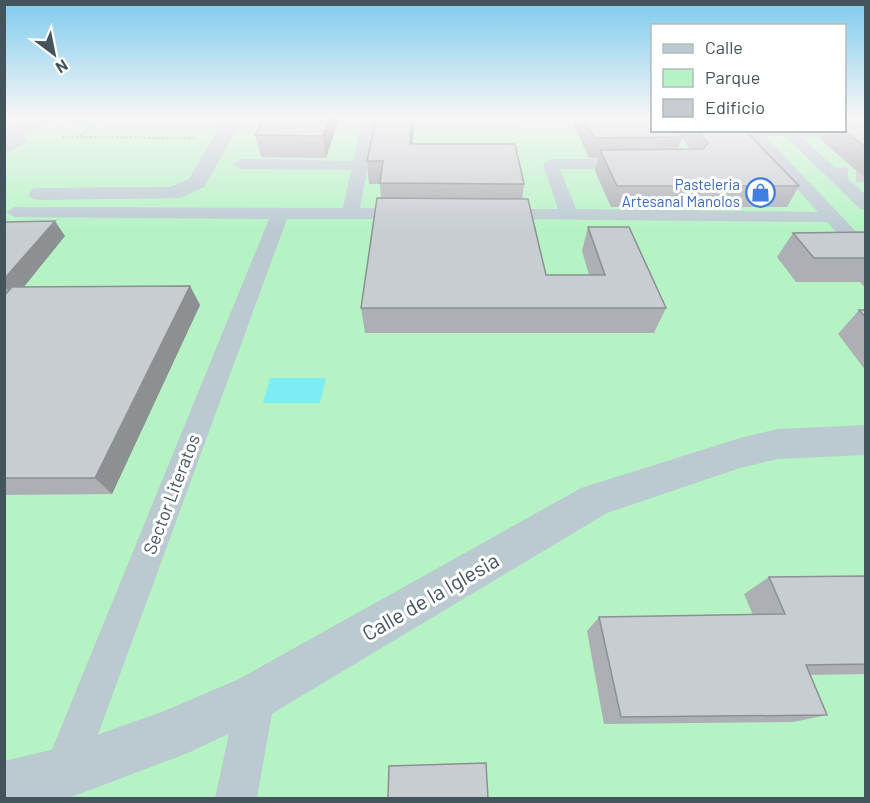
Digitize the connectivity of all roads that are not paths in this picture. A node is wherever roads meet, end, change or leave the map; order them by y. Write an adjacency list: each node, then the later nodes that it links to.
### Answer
1 (213, 155): 10 (street)
2 (362, 155): 7 (street)
3 (775, 155): 8 (street)
4 (813, 155): 9 (street)
5 (241, 164): 7 (street)
6 (644, 164): 17 (street)
7 (360, 166): 14 (street)
8 (793, 175): 9 (street); 18 (street)
9 (833, 175): 11 (street)
10 (40, 195)
11 (866, 205)
12 (15, 212): 13 (street)
13 (280, 213): 14 (street); 22 (street, Sector Literatos)
14 (350, 214): 15 (street)
15 (430, 214)
16 (476, 214): 17 (street)
17 (569, 215): 18 (street)
18 (832, 217): 19 (street)
19 (866, 248)
20 (866, 440): 21 (street, Calle de la Iglesia)
21 (256, 696): 22 (street, Calle de la Iglesia); 24 (street)
22 (63, 774): 23 (street, Calle de la Iglesia)
23 (4, 788)
24 (236, 798)

